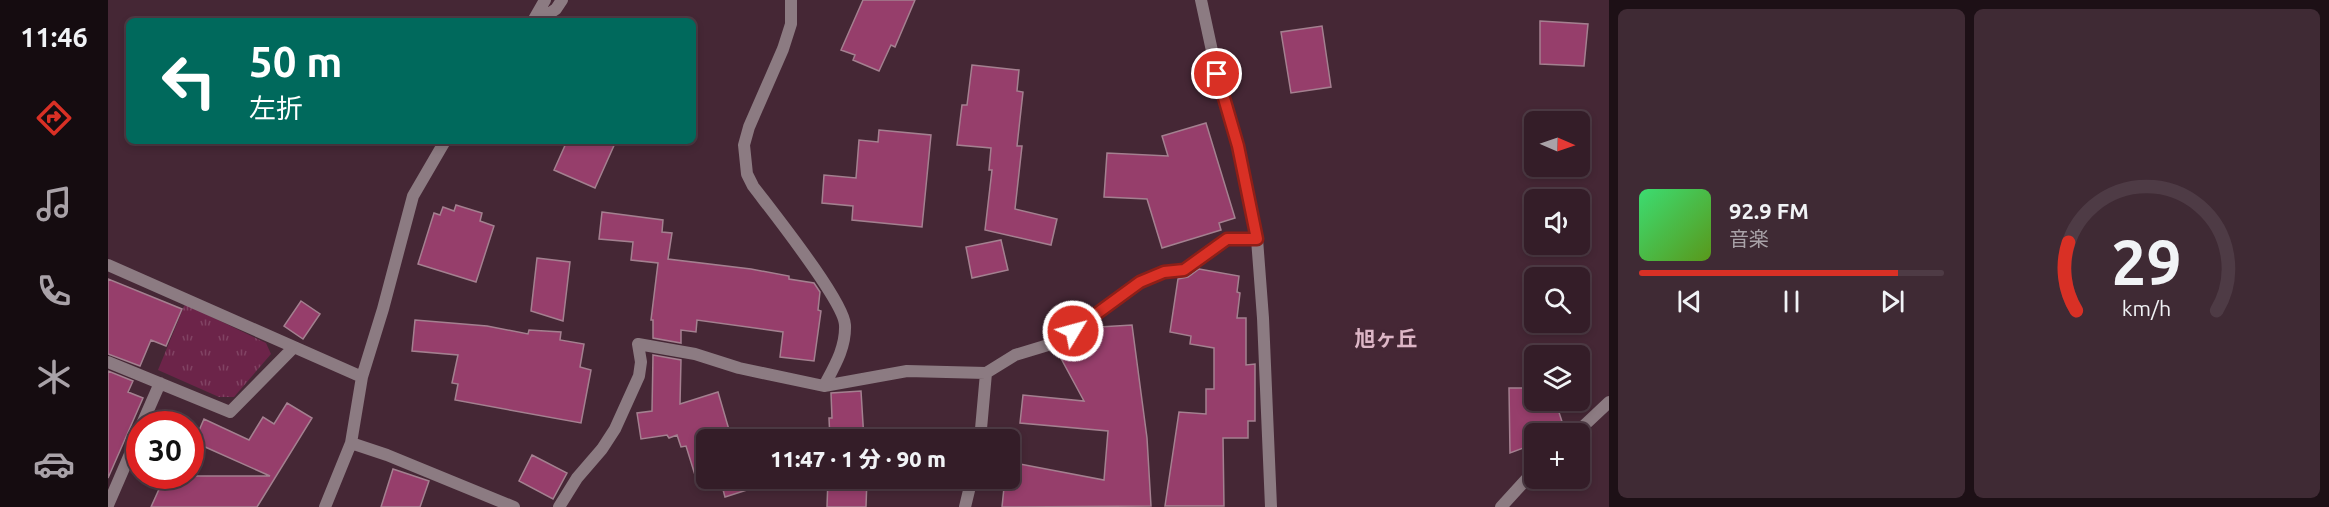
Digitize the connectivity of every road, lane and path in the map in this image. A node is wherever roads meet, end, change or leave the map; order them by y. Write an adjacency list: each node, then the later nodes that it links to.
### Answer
1 (545, 0): 5 (street)
2 (562, 0): 6 (street)
3 (791, 0): 15 (street)
4 (1201, 0): 8 (street)
5 (534, 18)
6 (542, 18)
7 (443, 144): 13 (street)
8 (1257, 239): 12 (street); 29 (street)
9 (108, 265): 10 (street)
10 (294, 347): 13 (street); 14 (street)
11 (108, 362): 14 (street)
12 (986, 373): 15 (street); 19 (street)
13 (362, 377): 20 (street)
14 (160, 383): 17 (street)
15 (824, 386): 27 (street)
16 (1609, 402): 18 (street)
17 (148, 411)
18 (1587, 423)
19 (981, 429)
20 (351, 443): 25 (street); 26 (street)
21 (126, 464): 24 (street)
22 (1524, 482): 30 (street)
23 (969, 489): 28 (street)
24 (108, 505)
25 (324, 507)
26 (514, 507)
27 (559, 507)
28 (965, 507)
29 (1271, 507)
30 (1501, 507)

